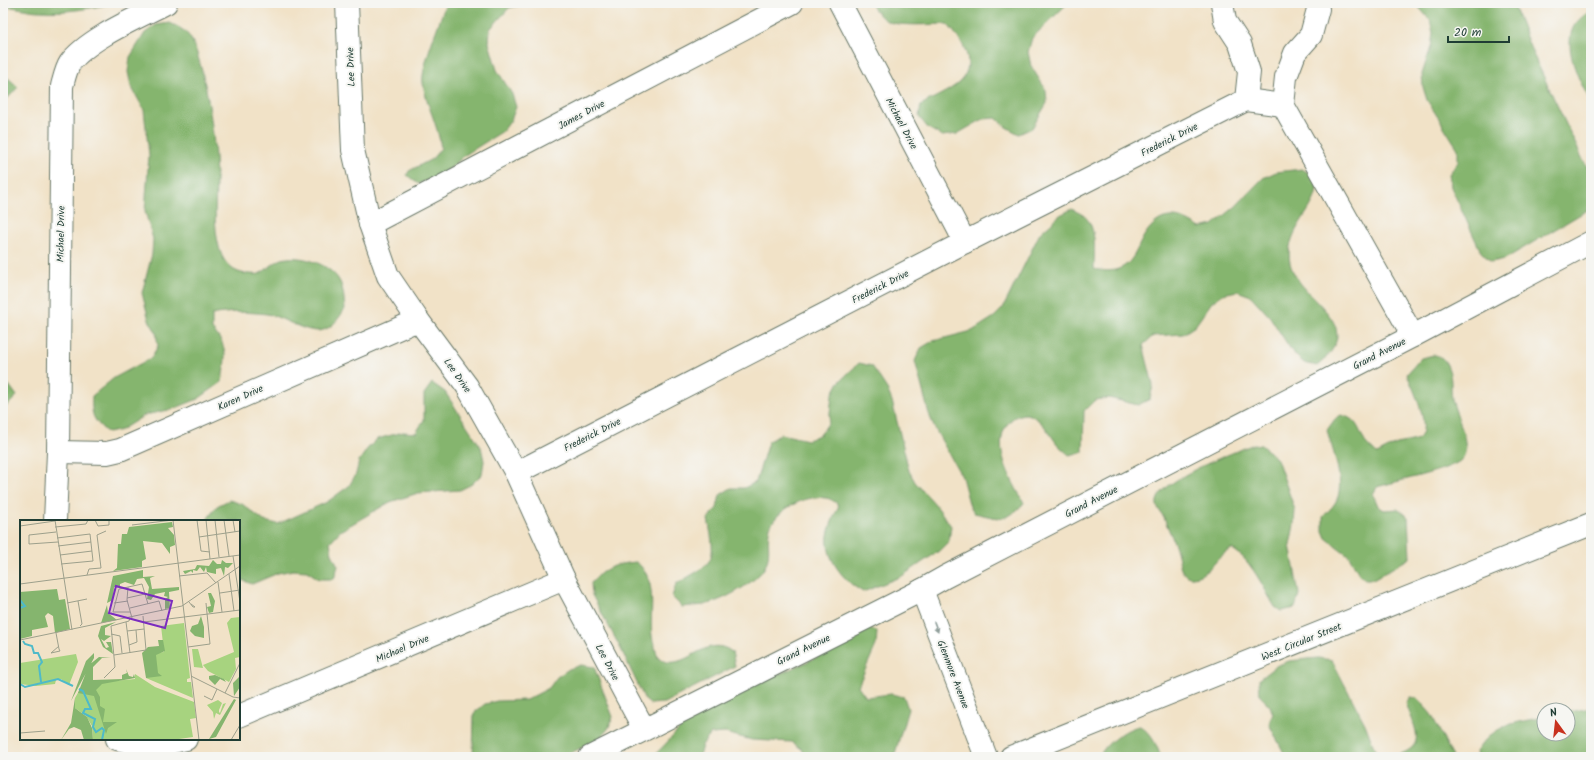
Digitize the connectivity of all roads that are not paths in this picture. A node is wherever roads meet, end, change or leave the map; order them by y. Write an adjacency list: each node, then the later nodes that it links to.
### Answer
1 (166, 3): 14 (street, Michael Drive)
2 (347, 3): 9 (street, Lee Drive)
3 (792, 3): 9 (street, James Drive)
4 (840, 3): 10 (street, Michael Drive)
5 (1222, 3): 7 (street)
6 (1316, 3): 8 (street)
7 (1246, 100): 8 (street); 10 (street, Frederick Drive)
8 (1283, 105): 13 (street)
9 (370, 224): 12 (street, Lee Drive)
10 (965, 242): 15 (street, Frederick Drive)
11 (1591, 242): 13 (street, Grand Avenue)
12 (418, 320): 14 (street, Karen Drive); 15 (street, Lee Drive)
13 (1413, 336): 19 (street, Grand Avenue)
14 (58, 452): 16 (street, Michael Drive)
15 (516, 473): 18 (street, Lee Drive)
16 (55, 520)
17 (1591, 524): 26 (street, West Circular Street)
18 (564, 579): 20 (street, Michael Drive); 21 (street, Lee Drive)
19 (922, 590): 21 (street, Grand Avenue); 25 (street, Glenmore Avenue, one-way to 25)
20 (240, 716)
21 (644, 729): 24 (street, Grand Avenue)
22 (122, 740): 23 (street)
23 (182, 740)
24 (601, 754)
25 (986, 757)
26 (1011, 757)

